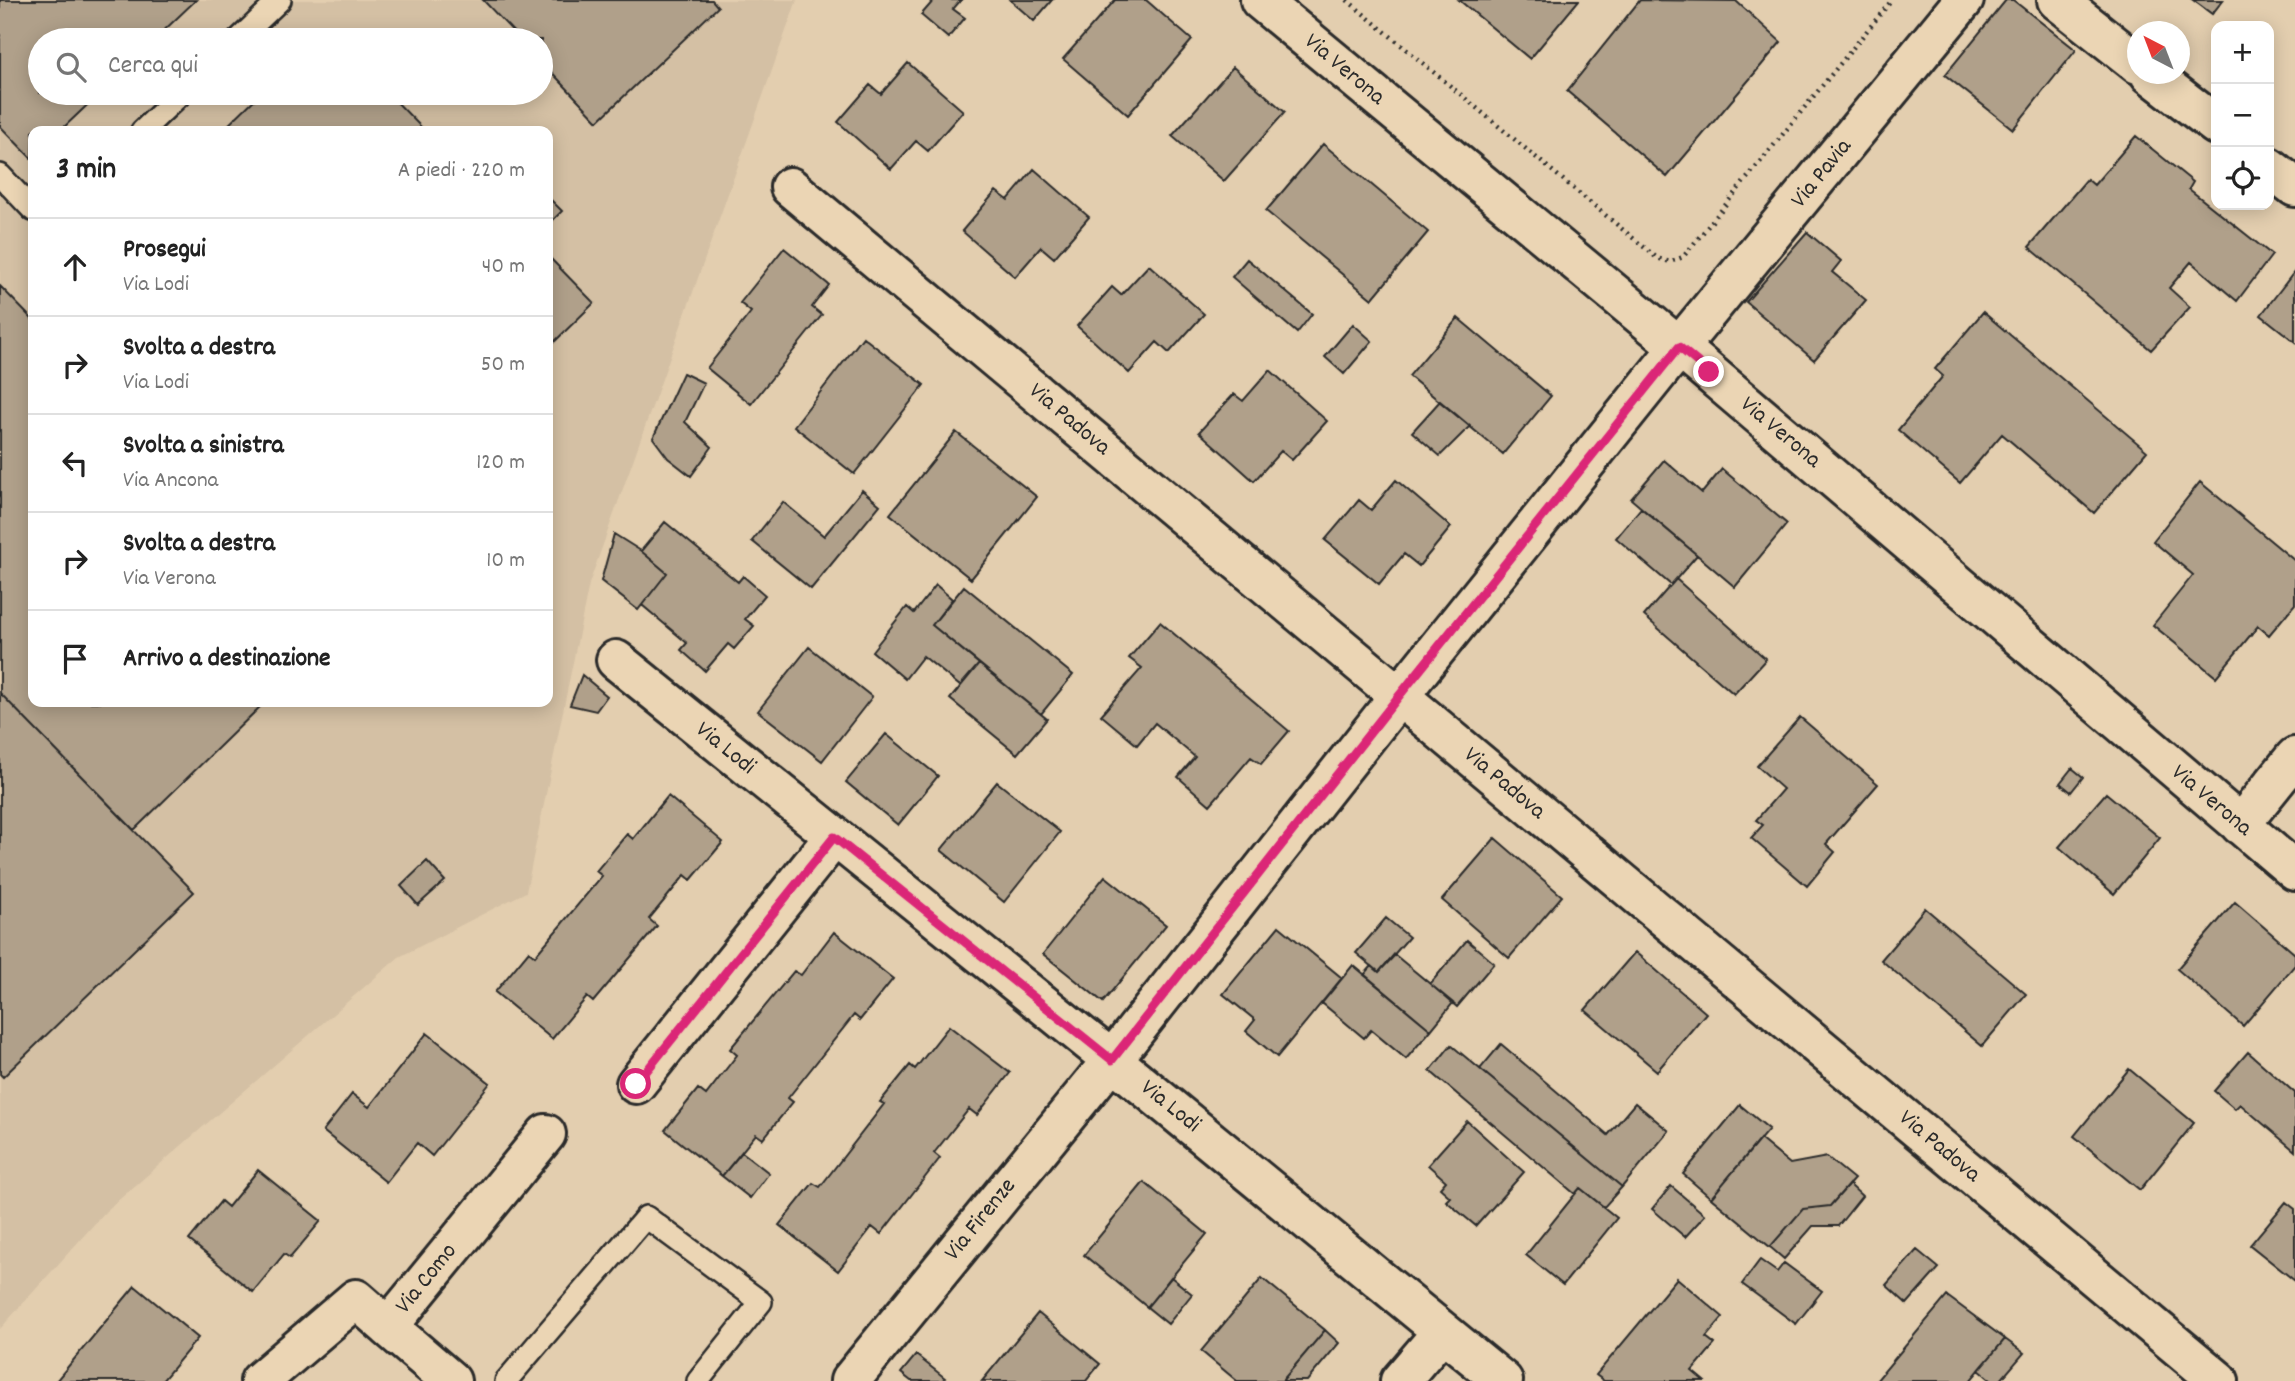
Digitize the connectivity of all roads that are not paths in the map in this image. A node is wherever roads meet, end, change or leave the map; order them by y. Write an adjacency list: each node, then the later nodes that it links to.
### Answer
1 (280, 0): 5 (lane)
2 (1260, 0): 16 (street, Via Verona)
3 (1964, 0): 16 (street, Via Pavia)
4 (2057, 0): 6 (street)
5 (251, 28)
6 (2127, 56)
7 (2163, 84): 9 (street)
8 (169, 105): 10 (lane)
9 (2211, 121)
10 (147, 126)
11 (2274, 170): 14 (street)
12 (0, 175): 15 (lane)
13 (790, 187): 18 (street, Via Padova)
14 (2295, 187)
15 (28, 205)
16 (1679, 347): 18 (street, Via Pavia); 20 (street, Via Verona)
17 (616, 660): 21 (street, Via Lodi)
18 (1399, 696): 23 (street, Via Firenze); 35 (street, Via Padova)
19 (2295, 757): 20 (street)
20 (2240, 825): 22 (street, Via Verona)
21 (834, 837): 23 (street, Via Lodi); 24 (street)
22 (2295, 872)
23 (1112, 1060): 27 (street, Via Lodi); 32 (street, Via Firenze)
24 (636, 1084)
25 (546, 1134): 26 (street, Via Como)
26 (388, 1327): 28 (street, Via Como); 29 (street)
27 (1442, 1332): 33 (street); 34 (street, Via Lodi)
28 (260, 1381)
29 (452, 1381)
30 (506, 1381): 31 (lane)
31 (698, 1381)
32 (850, 1381)
33 (1400, 1381)
34 (1503, 1381)
35 (2219, 1381)

